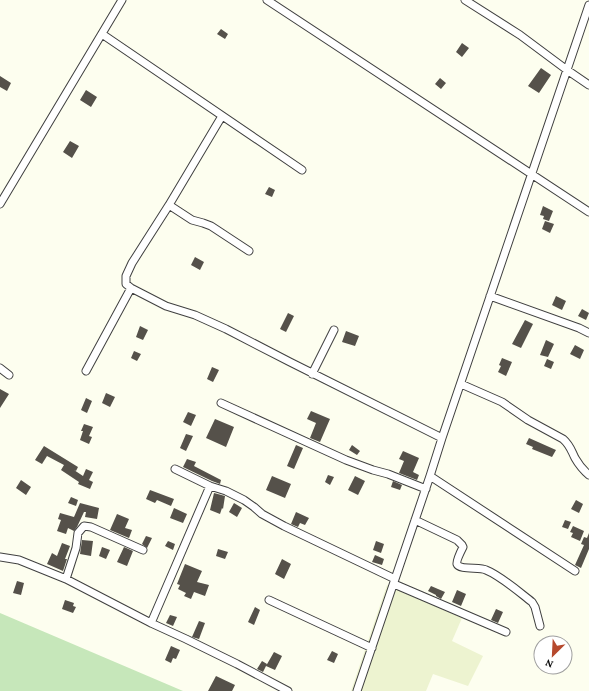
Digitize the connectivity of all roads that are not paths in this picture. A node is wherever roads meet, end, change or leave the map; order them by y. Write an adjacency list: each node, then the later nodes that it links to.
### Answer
1 (122, 0): 5 (street)
2 (267, 0): 10 (street)
3 (465, 0): 6 (street)
4 (589, 5): 6 (street)
5 (102, 34): 8 (street); 11 (street)
6 (567, 70): 7 (street); 10 (street)
7 (589, 85)
8 (222, 116): 9 (street); 12 (street)
9 (302, 170)
10 (531, 174): 13 (street); 16 (street)
11 (0, 204)
12 (169, 205): 14 (street); 15 (street)
13 (589, 212)
14 (249, 251)
15 (130, 288): 20 (street); 21 (street)
16 (490, 296): 18 (street); 23 (street)
17 (334, 330): 21 (street)
18 (589, 333)
19 (0, 368): 22 (street)
20 (86, 371)
21 (312, 374): 25 (street)
22 (9, 375)
23 (460, 384): 25 (street); 27 (street)
24 (222, 403): 30 (street)
25 (442, 438): 28 (street)
26 (175, 469): 29 (street)
27 (589, 475)
28 (430, 476): 30 (street); 34 (street)
29 (210, 486): 36 (street); 38 (street)
30 (426, 489): 31 (street)
31 (416, 520): 36 (street); 39 (street)
32 (143, 550): 35 (street)
33 (0, 557): 35 (street)
34 (575, 571)
35 (66, 579): 38 (street)
36 (395, 581): 40 (street); 41 (street)
37 (269, 600): 41 (street)
38 (151, 623): 42 (street)
39 (540, 626)
40 (506, 632)
41 (372, 648): 43 (street)
42 (288, 691)
43 (357, 691)

